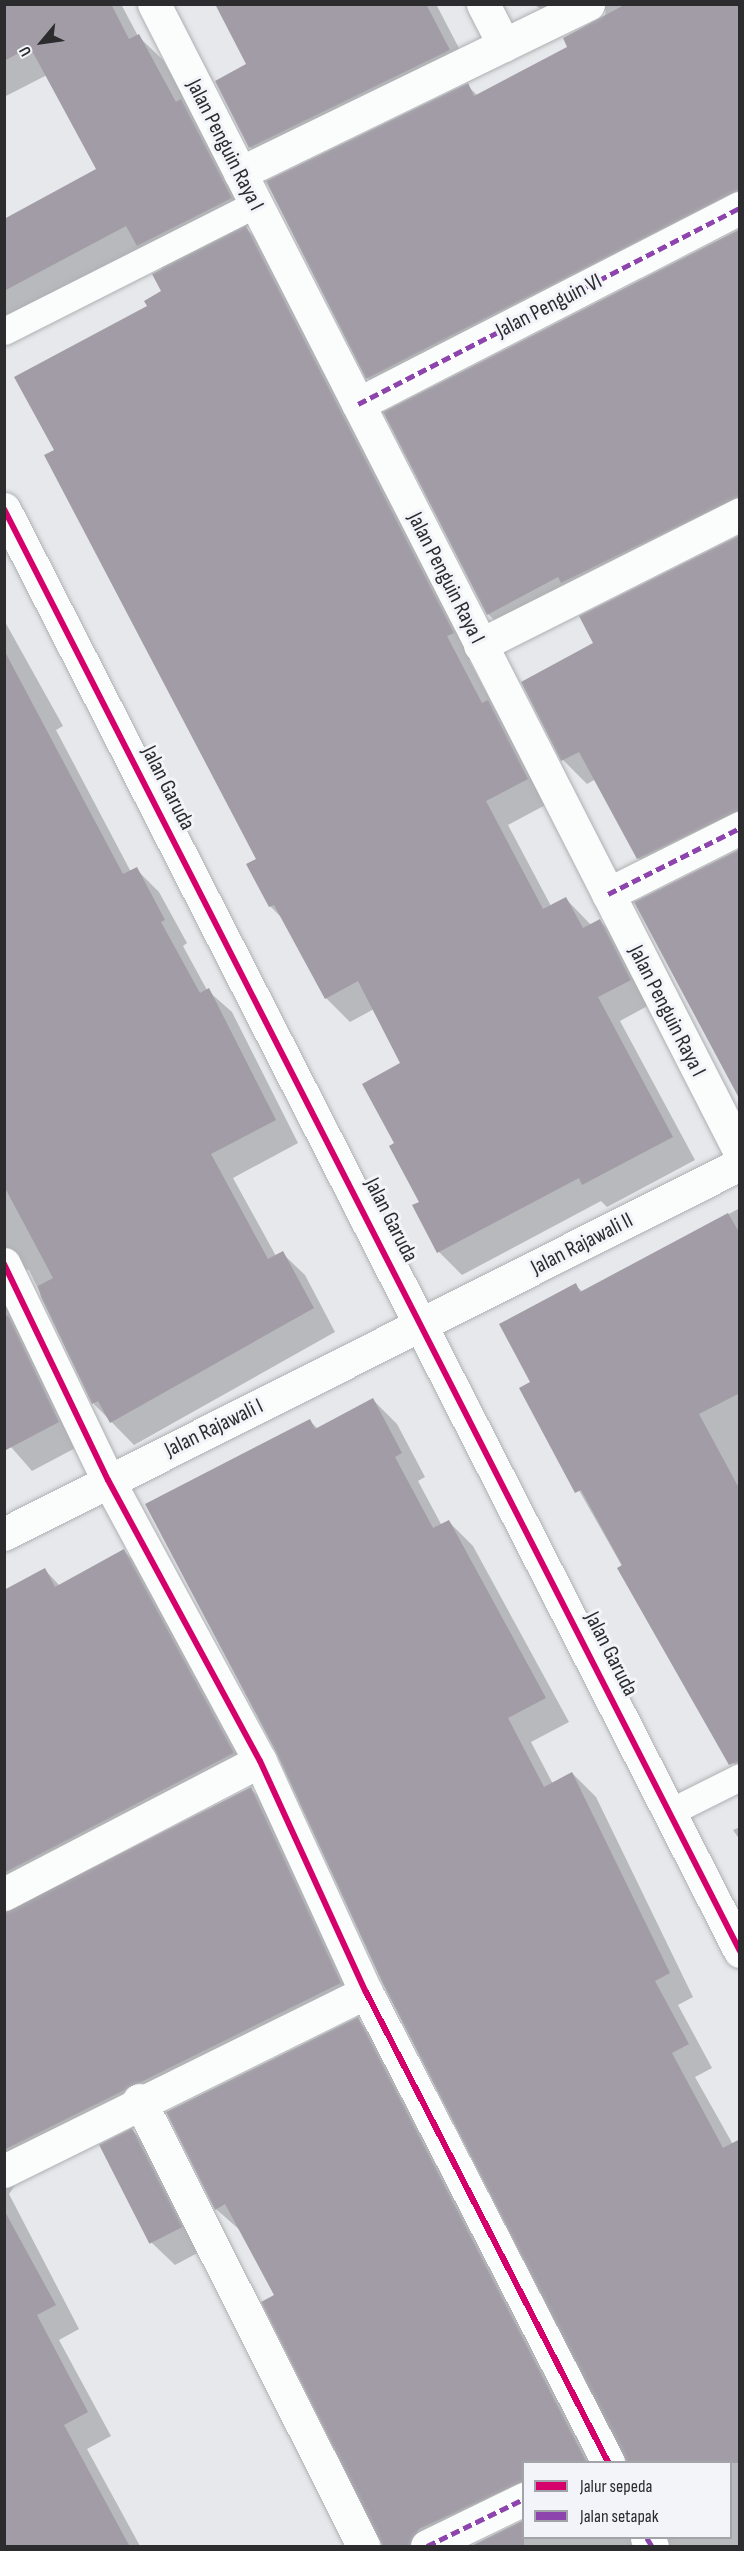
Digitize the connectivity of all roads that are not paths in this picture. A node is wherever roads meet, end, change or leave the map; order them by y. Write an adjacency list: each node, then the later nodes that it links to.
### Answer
1 (154, 4): 5 (street, Jalan Penguin Raya I)
2 (483, 4): 4 (street)
3 (588, 4): 4 (street)
4 (504, 45): 5 (street)
5 (240, 173): 6 (street, Jalan Penguin Raya I)
6 (255, 204): 8 (lane); 9 (street, Jalan Penguin Raya I)
7 (740, 208): 9 (street, Jalan Penguin VI)
8 (4, 331)
9 (358, 404): 12 (street, Jalan Penguin Raya I)
10 (4, 509): 18 (street, Jalan Garuda)
11 (740, 514): 12 (street)
12 (480, 645): 14 (street, Jalan Penguin Raya I)
13 (740, 828): 14 (street)
14 (608, 894): 15 (street, Jalan Penguin Raya I)
15 (740, 1152)
16 (740, 1164): 18 (street, Jalan Rajawali II)
17 (4, 1264): 19 (street)
18 (424, 1324): 19 (street, Jalan Rajawali I); 23 (street, Jalan Garuda)
19 (108, 1480): 20 (street, Jalan Rajawali I); 21 (street)
20 (4, 1534)
21 (260, 1761): 24 (street); 26 (street)
22 (740, 1777): 23 (lane)
23 (670, 1812): 25 (street, Jalan Garuda)
24 (4, 1894)
25 (740, 1951)
26 (366, 1992): 27 (street); 29 (street)
27 (139, 2100): 28 (street); 31 (street)
28 (4, 2171)
29 (604, 2461)
30 (522, 2500): 32 (street)
31 (363, 2547)
32 (427, 2547)

